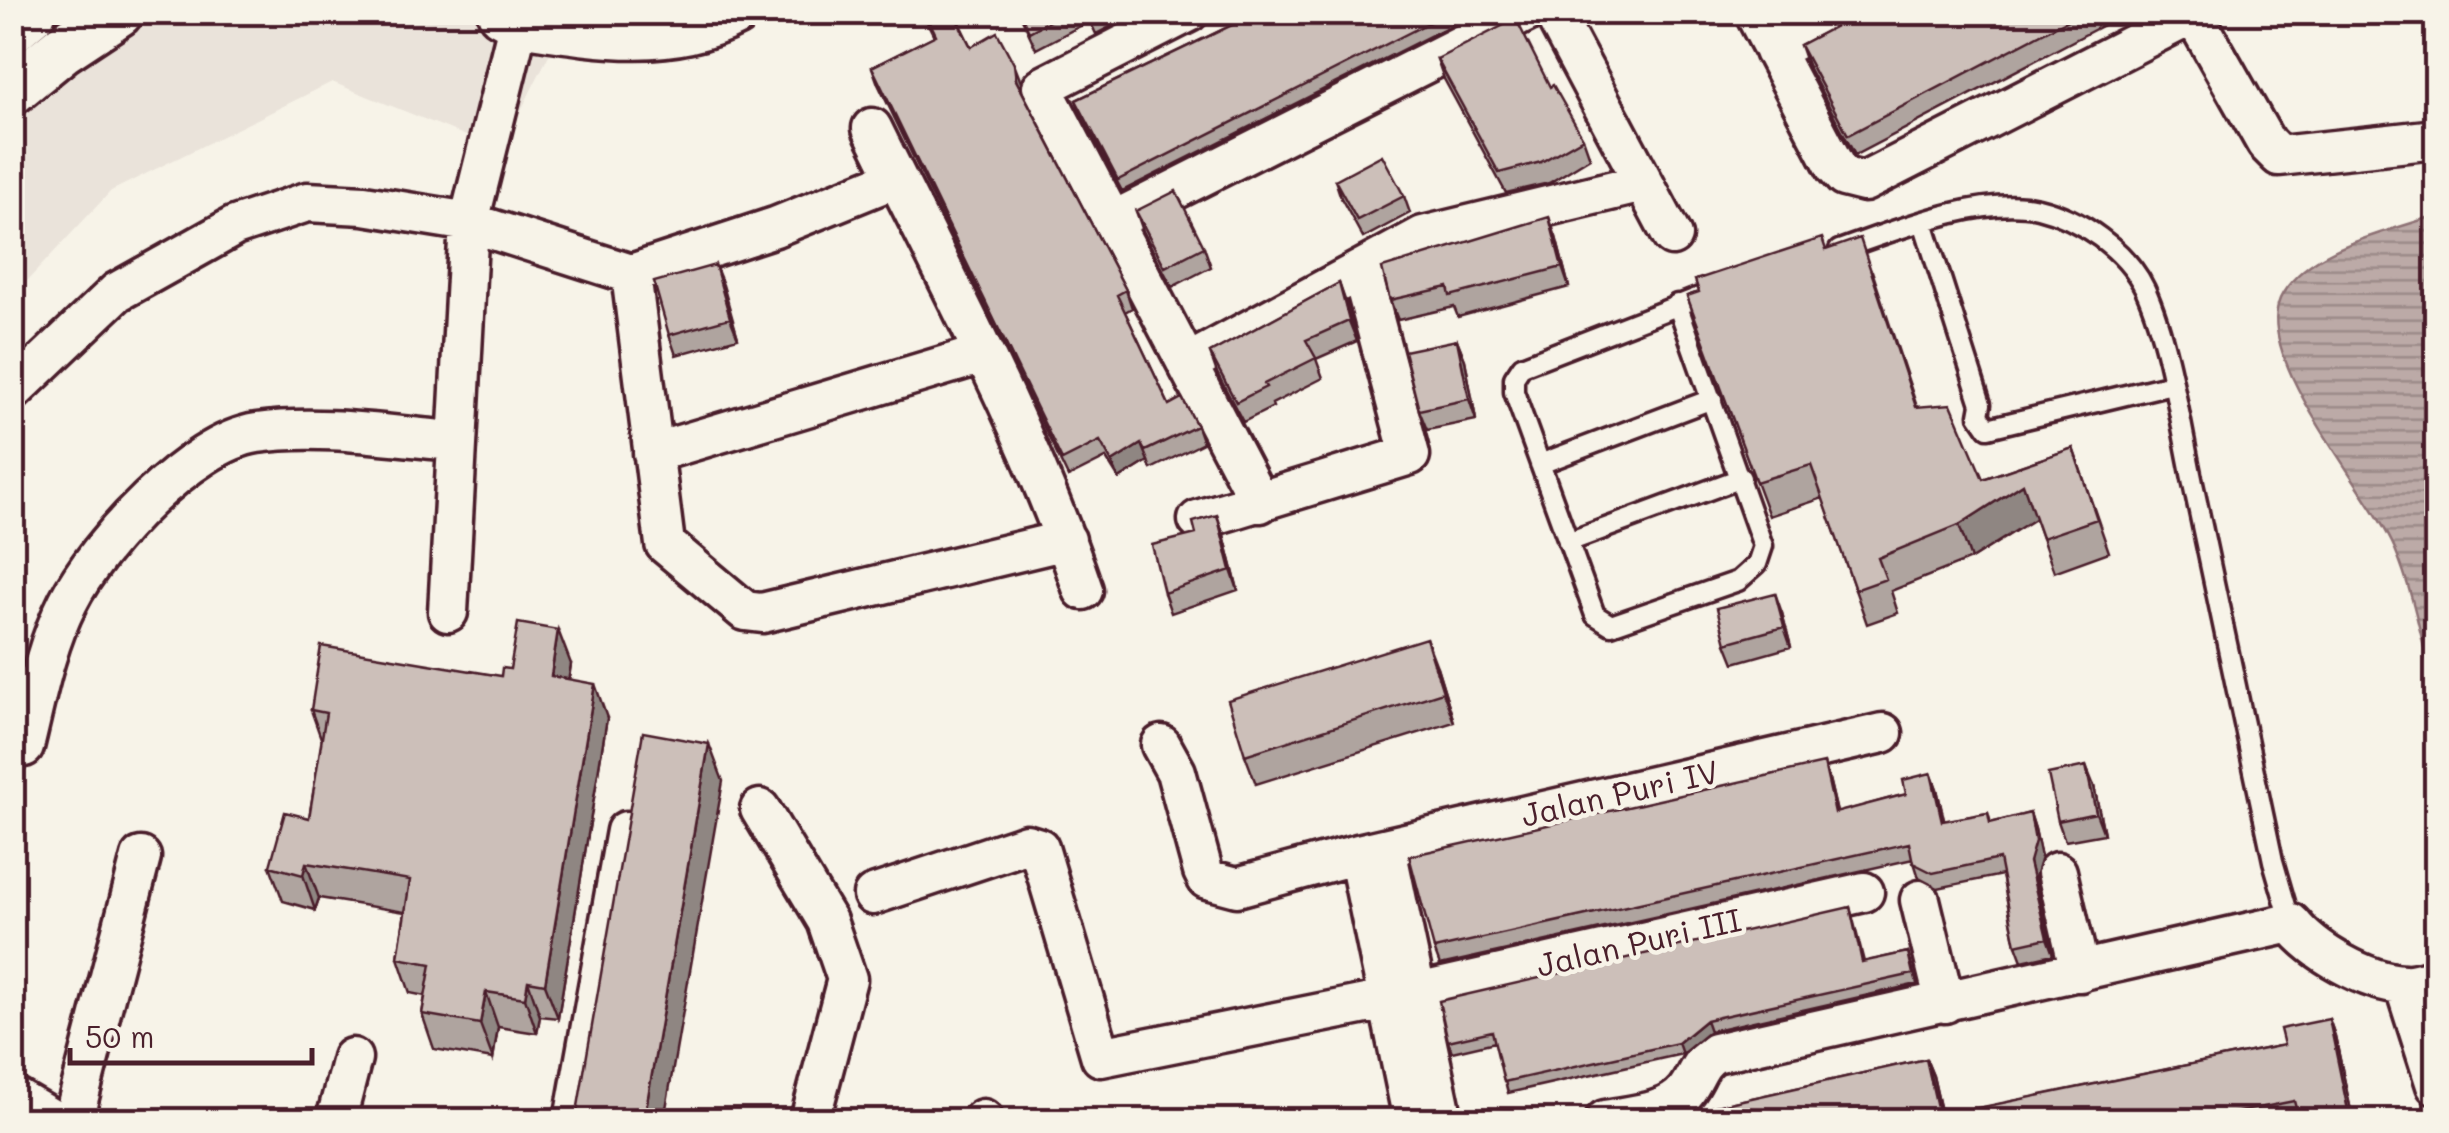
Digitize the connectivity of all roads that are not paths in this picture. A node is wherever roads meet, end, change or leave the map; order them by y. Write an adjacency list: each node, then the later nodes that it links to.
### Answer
1 (31, 12): 11 (street)
2 (118, 12): 13 (street)
3 (1188, 12): 19 (street)
4 (1527, 12): 19 (street)
5 (1553, 12): 17 (street)
6 (1754, 12): 12 (street)
7 (1850, 12): 12 (street)
8 (2194, 13): 12 (street); 15 (street)
9 (729, 14): 10 (street)
10 (510, 17): 18 (street)
11 (12, 28)
12 (1774, 51)
13 (12, 90)
14 (872, 128): 16 (street)
15 (2436, 139)
16 (896, 178): 24 (street); 27 (street)
17 (1643, 183): 21 (street); 23 (street)
18 (469, 222): 24 (street); 30 (street); 32 (street)
19 (1112, 222): 28 (street)
20 (1923, 222): 22 (lane); 29 (lane); 29 (lane)
21 (1672, 236)
22 (1818, 257)
23 (1361, 270): 28 (street); 36 (street)
24 (631, 274): 33 (street)
25 (1730, 286): 26 (lane)
26 (1677, 304): 31 (lane); 34 (lane)
27 (983, 354): 33 (street); 38 (street)
28 (1187, 364): 36 (street)
29 (2172, 384): 54 (lane)
30 (12, 392)
31 (1712, 399): 34 (lane); 35 (lane)
32 (455, 441): 41 (street); 42 (street)
33 (653, 453): 38 (street)
34 (1540, 464): 39 (lane)
35 (1740, 478): 39 (lane); 39 (lane)
36 (1260, 502): 37 (street)
37 (1198, 520)
38 (1066, 540): 40 (street)
39 (1568, 542)
40 (1083, 590)
41 (448, 612)
42 (29, 651): 45 (street)
43 (1882, 733): 48 (street, Jalan Puri IV)
44 (1161, 744): 48 (street)
45 (24, 747)
46 (760, 809): 67 (street)
47 (626, 831): 66 (street)
48 (1372, 851): 57 (street)
49 (141, 857): 64 (street)
50 (2056, 872): 55 (street)
51 (1864, 892): 57 (street, Jalan Puri III)
52 (873, 895): 57 (street, Jalan Puri III)
53 (1920, 900): 58 (street)
54 (2291, 924): 55 (street); 56 (street)
55 (2080, 972): 58 (street)
56 (2420, 981): 59 (street)
57 (1400, 996): 68 (street); 69 (street)
58 (1945, 1003): 70 (street)
59 (2426, 1019): 61 (street)
60 (352, 1058): 65 (street)
61 (2436, 1085)
62 (12, 1096): 63 (street)
63 (53, 1120)
64 (73, 1120)
65 (336, 1120)
66 (574, 1120)
67 (810, 1120)
68 (1414, 1120)
69 (1442, 1120)
70 (1604, 1120)

